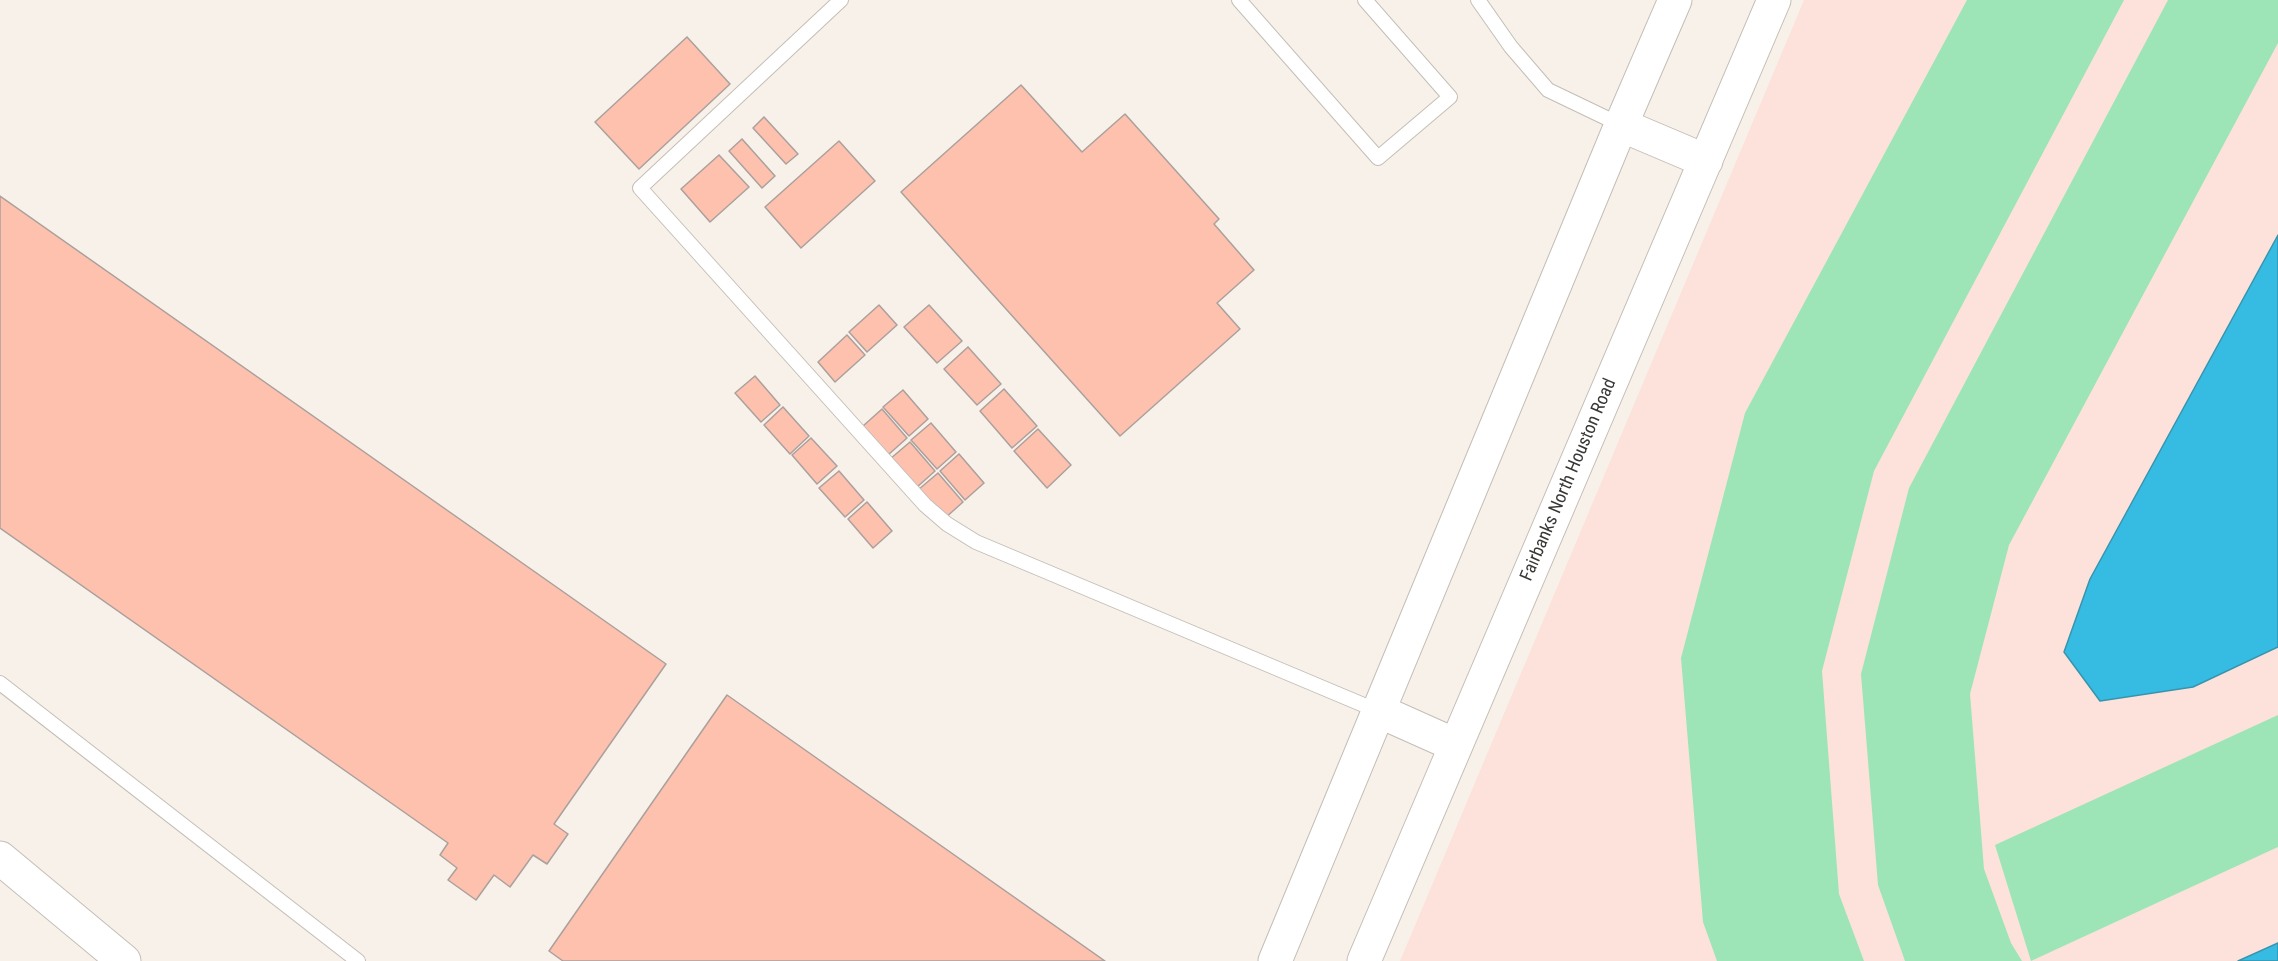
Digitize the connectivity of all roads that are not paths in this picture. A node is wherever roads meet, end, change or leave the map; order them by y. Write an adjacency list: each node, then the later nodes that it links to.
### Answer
1 (841, 0): 10 (lane)
2 (1239, 0): 3 (lane)
3 (1365, 0)
4 (1478, 0): 7 (lane)
5 (1675, 0): 7 (main road)
6 (1774, 0): 8 (main road, Fairbanks North Houston Road)
7 (1621, 125): 8 (main road); 10 (main road)
8 (1706, 161): 11 (main road, Fairbanks North Houston Road)
9 (0, 683): 14 (lane)
10 (1378, 711): 11 (main road); 15 (main road)
11 (1455, 745): 16 (main road, Fairbanks North Houston Road)
12 (0, 858): 13 (main road)
13 (124, 961)
14 (358, 961)
15 (1275, 961)
16 (1364, 961)

